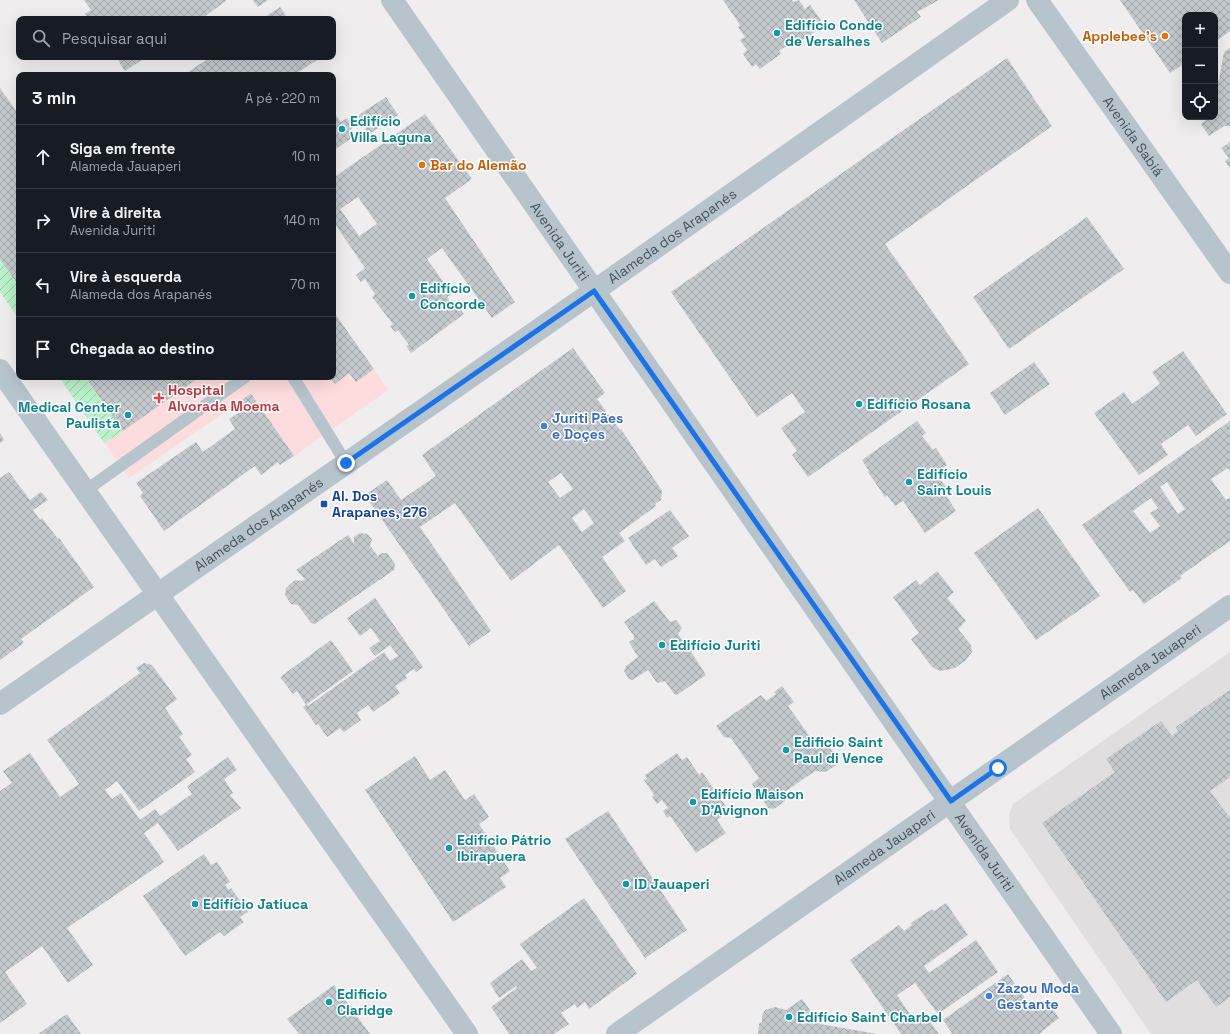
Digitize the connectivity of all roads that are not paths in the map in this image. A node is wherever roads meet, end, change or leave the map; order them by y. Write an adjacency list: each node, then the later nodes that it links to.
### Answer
1 (392, 0): 5 (street, Avenida Juriti)
2 (1008, 0): 5 (street, Alameda dos Arapanés)
3 (1037, 0): 4 (street, Avenida Sabiá)
4 (1230, 273)
5 (594, 291): 9 (street, Alameda dos Arapanés); 14 (street, Avenida Juriti)
6 (0, 370): 10 (street)
7 (242, 380): 10 (lane)
8 (295, 380): 9 (lane)
9 (346, 463): 11 (street, Alameda dos Arapanés)
10 (85, 490): 11 (street)
11 (158, 594): 13 (street, Alameda dos Arapanés); 15 (street)
12 (1230, 606): 14 (street, Alameda Jauaperi)
13 (0, 704)
14 (951, 801): 16 (street, Alameda Jauaperi); 17 (street, Avenida Juriti)
15 (467, 1034)
16 (617, 1034)
17 (1111, 1034)

